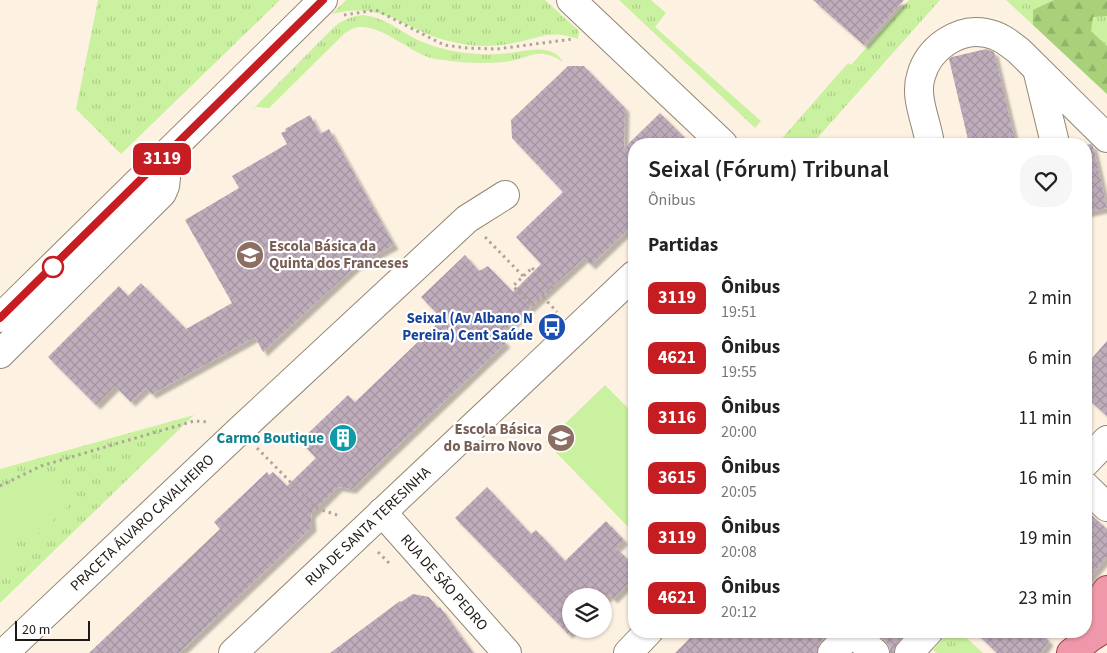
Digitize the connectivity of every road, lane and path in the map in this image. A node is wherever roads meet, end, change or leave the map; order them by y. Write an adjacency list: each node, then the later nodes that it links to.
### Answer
1 (571, 0): 3 (street)
2 (332, 8): 3 (path); 9 (street)
3 (602, 29): 5 (street)
4 (1037, 69): 6 (street); 7 (street); 8 (street)
5 (717, 138)
6 (929, 138)
7 (1054, 138)
8 (1107, 138)
9 (169, 152): 14 (street); 15 (street)
10 (505, 195): 11 (street, PRACETA ÁLVARO CAVALHEIRO)
11 (467, 219): 12 (path); 16 (street, PRACETA ÁLVARO CAVALHEIRO)
12 (523, 276): 12 (path)
13 (628, 281): 23 (street, RUA DE SANTA TERESINHA)
14 (0, 318)
15 (0, 354)
16 (240, 430): 19 (path); 22 (path); 34 (street, PRACETA ÁLVARO CAVALHEIRO)
17 (1107, 440): 18 (street)
18 (1092, 456)
19 (0, 486)
20 (1092, 493): 21 (street)
21 (1107, 507)
22 (316, 508)
23 (382, 512): 35 (street, RUA DE SANTA TERESINHA); 36 (street, RUA DE SÃO PEDRO)
24 (1107, 590): 25 (main road)
25 (1092, 612)
26 (1107, 627): 27 (main road)
27 (1092, 636)
28 (642, 638): 37 (street)
29 (847, 638): 38 (street)
30 (859, 638): 39 (street)
31 (923, 638): 40 (street)
32 (1075, 638): 41 (main road)
33 (1090, 638): 42 (main road)
34 (4, 653)
35 (233, 653)
36 (507, 653)
37 (628, 653)
38 (832, 653)
39 (875, 653)
40 (909, 653)
41 (1065, 653)
42 (1071, 653)

